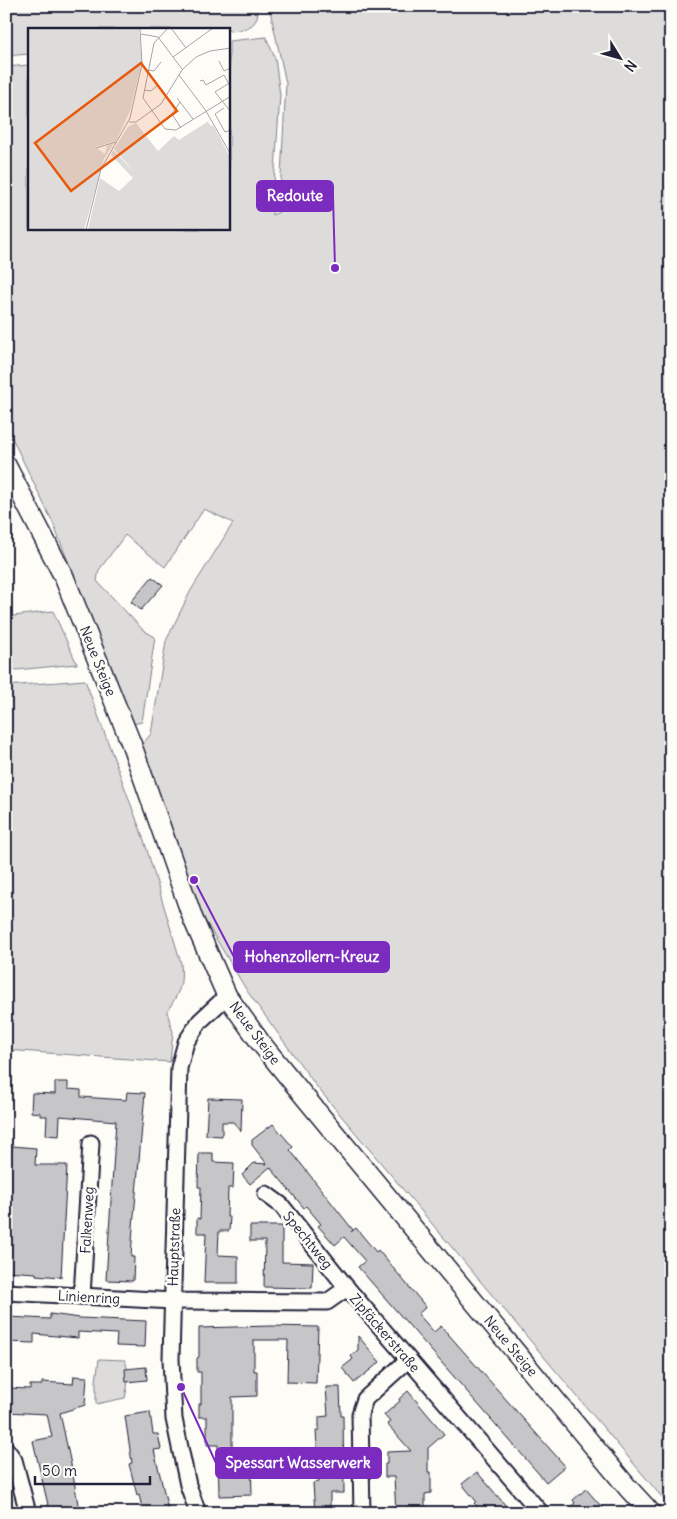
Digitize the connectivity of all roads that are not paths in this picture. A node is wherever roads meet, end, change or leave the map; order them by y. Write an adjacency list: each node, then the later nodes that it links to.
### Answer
1 (6, 465): 2 (main road, Neue Steige)
2 (227, 996): 8 (street, Hauptstraße); 15 (main road, Neue Steige)
3 (91, 1143): 7 (street, Falkenweg)
4 (266, 1194): 5 (street, Spechtweg)
5 (347, 1288): 8 (street, Zipfäckerstraße); 9 (street, Zipfäckerstraße)
6 (6, 1292): 7 (street, Linienring)
7 (82, 1296): 8 (street, Linienring)
8 (173, 1301): 12 (street, Hauptstraße)
9 (408, 1360): 13 (street); 14 (street, Zipfäckerstraße)
10 (6, 1449): 11 (street)
11 (28, 1513)
12 (198, 1513)
13 (362, 1513)
14 (541, 1513)
15 (651, 1513)

